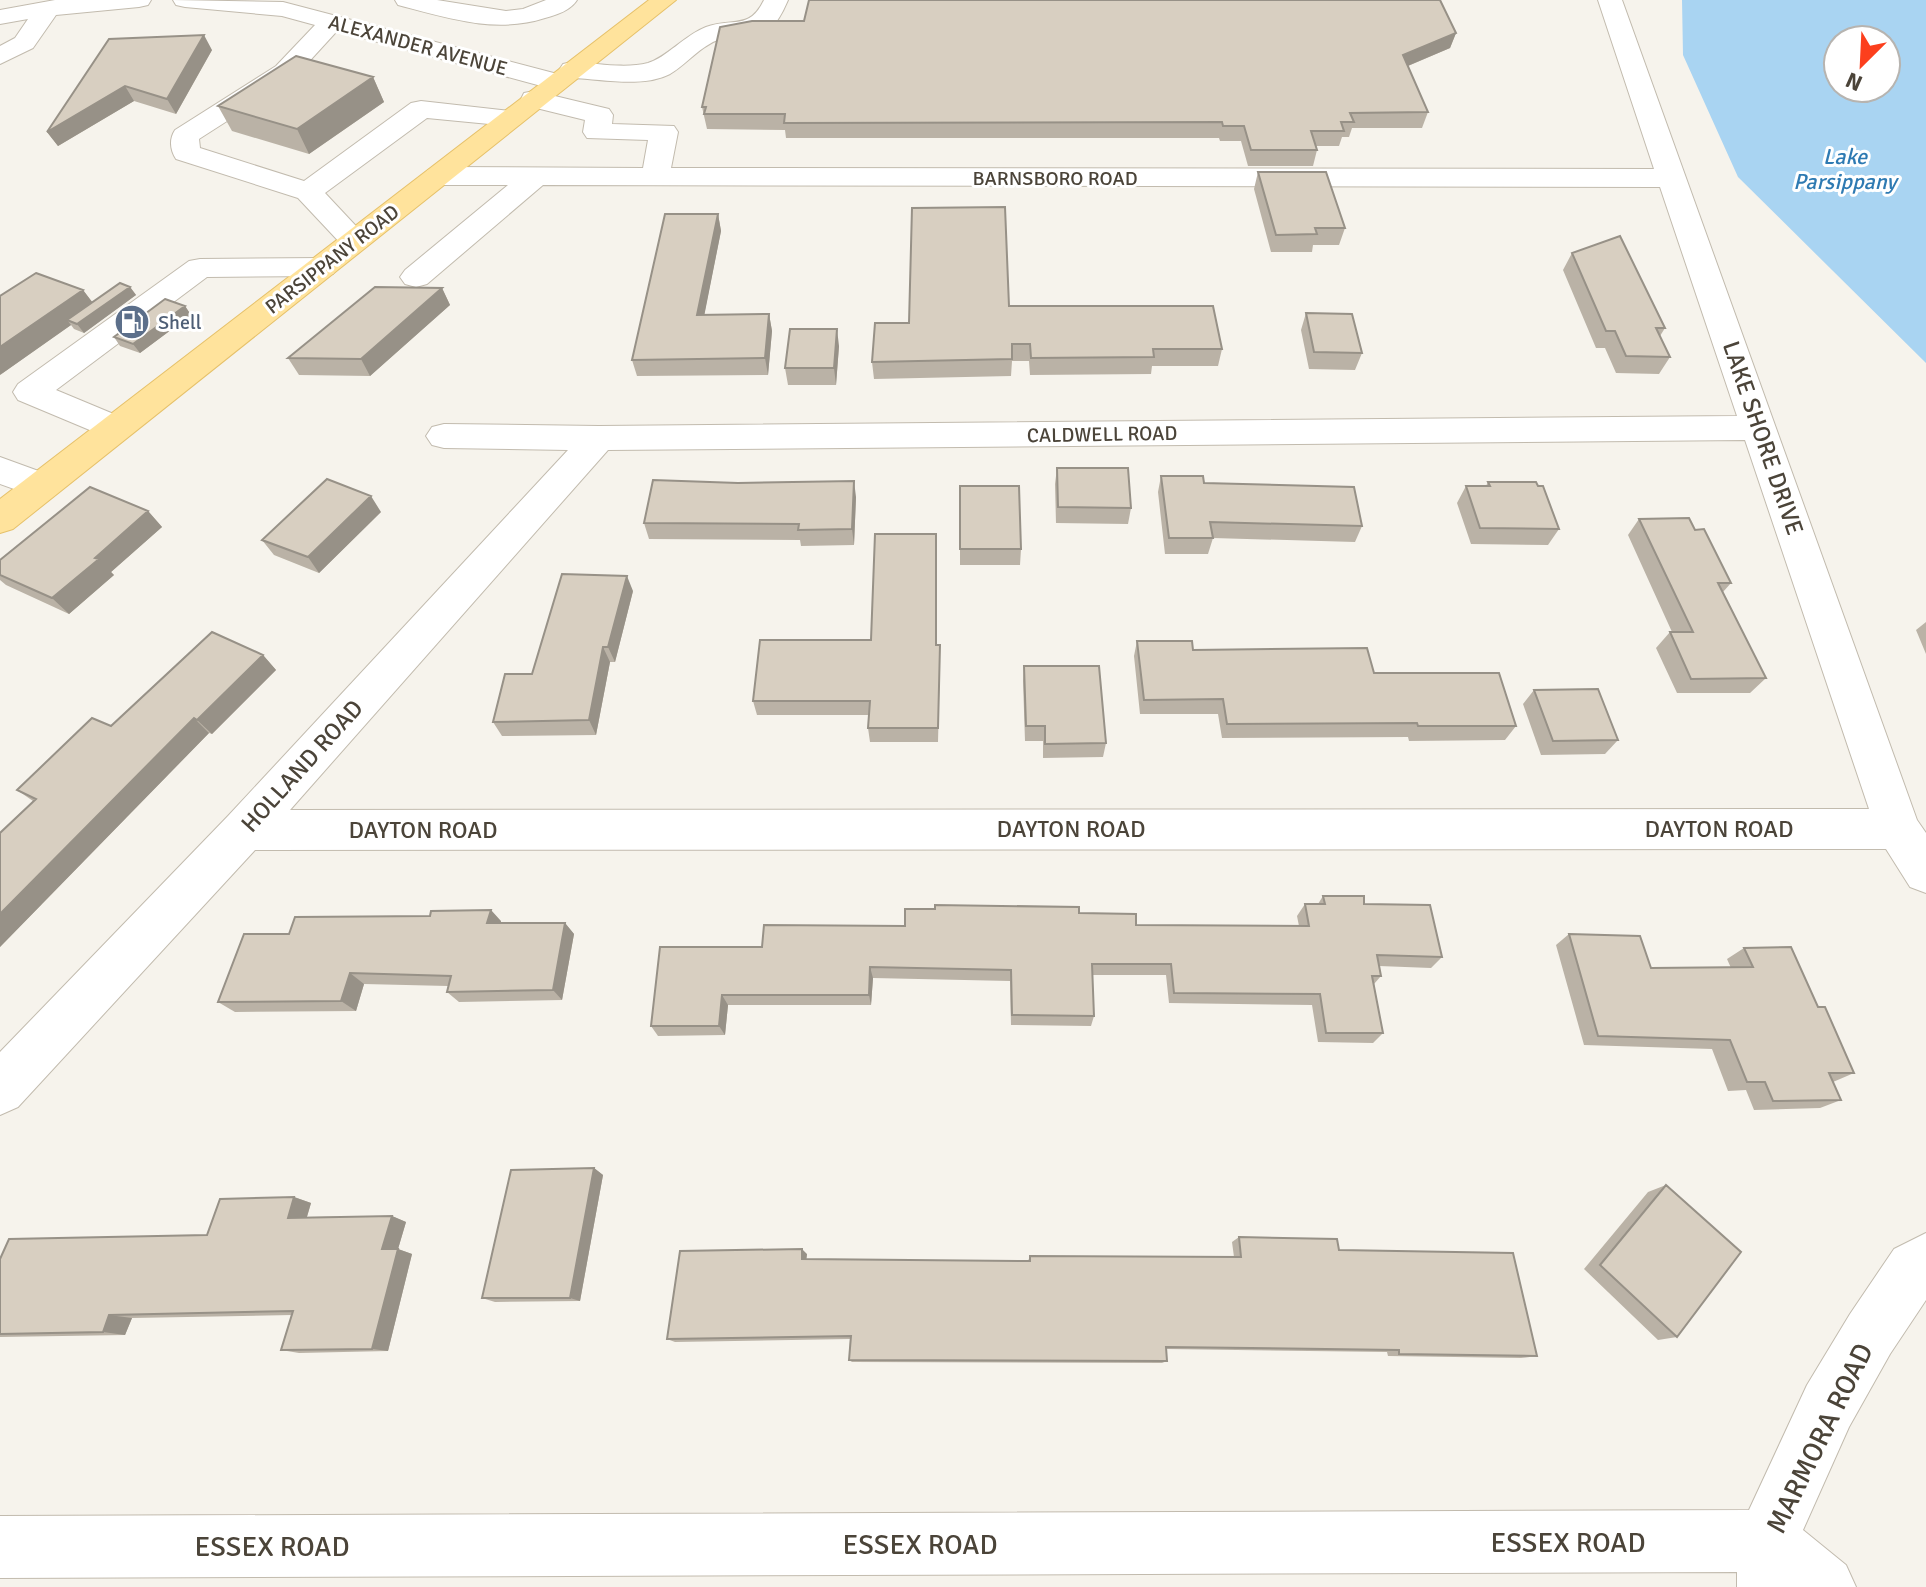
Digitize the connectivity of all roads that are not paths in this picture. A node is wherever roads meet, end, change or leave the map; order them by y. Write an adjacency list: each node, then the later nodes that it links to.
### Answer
1 (139, 0): 9 (street)
2 (185, 0): 12 (street, ALEXANDER AVENUE)
3 (404, 0): 11 (street); 13 (street)
4 (527, 0): 11 (street)
5 (565, 0): 11 (street)
6 (664, 0): 15 (main road, PARSIPPANY ROAD)
7 (776, 0): 15 (street)
8 (1610, 0): 21 (street, LAKE SHORE DRIVE)
9 (48, 8): 10 (street); 14 (street)
10 (0, 17)
11 (498, 20)
12 (332, 22): 13 (street, ALEXANDER AVENUE); 22 (street)
13 (359, 30): 15 (street, ALEXANDER AVENUE)
14 (0, 56)
15 (543, 92): 17 (street); 18 (main road, PARSIPPANY ROAD); 22 (street)
16 (567, 132): 17 (street)
17 (597, 132): 20 (street)
18 (438, 176): 19 (street, BARNSBORO ROAD); 23 (main road, PARSIPPANY ROAD)
19 (534, 178): 20 (street, BARNSBORO ROAD); 25 (street)
20 (655, 178): 21 (street, BARNSBORO ROAD)
21 (1672, 178): 27 (street, LAKE SHORE DRIVE)
22 (308, 192): 23 (street)
23 (355, 241): 24 (main road, PARSIPPANY ROAD)
24 (322, 267): 26 (main road, PARSIPPANY ROAD); 26 (street)
25 (416, 277)
26 (116, 428): 31 (main road, PARSIPPANY ROAD)
27 (1761, 428): 29 (street, CALDWELL ROAD); 33 (street, LAKE SHORE DRIVE)
28 (444, 436): 29 (street, CALDWELL ROAD)
29 (599, 438): 34 (street, HOLLAND ROAD)
30 (0, 470): 31 (street)
31 (42, 486): 32 (main road, PARSIPPANY ROAD)
32 (0, 519)
33 (1898, 829): 34 (street, DAYTON ROAD); 35 (street, LAKE SHORE DRIVE)
34 (244, 830): 36 (street, HOLLAND ROAD)
35 (1926, 872)
36 (0, 1089)
37 (1926, 1261): 39 (street, MARMORA ROAD)
38 (0, 1547): 39 (street, ESSEX ROAD)
39 (1768, 1564): 40 (street)
40 (1824, 1587)

